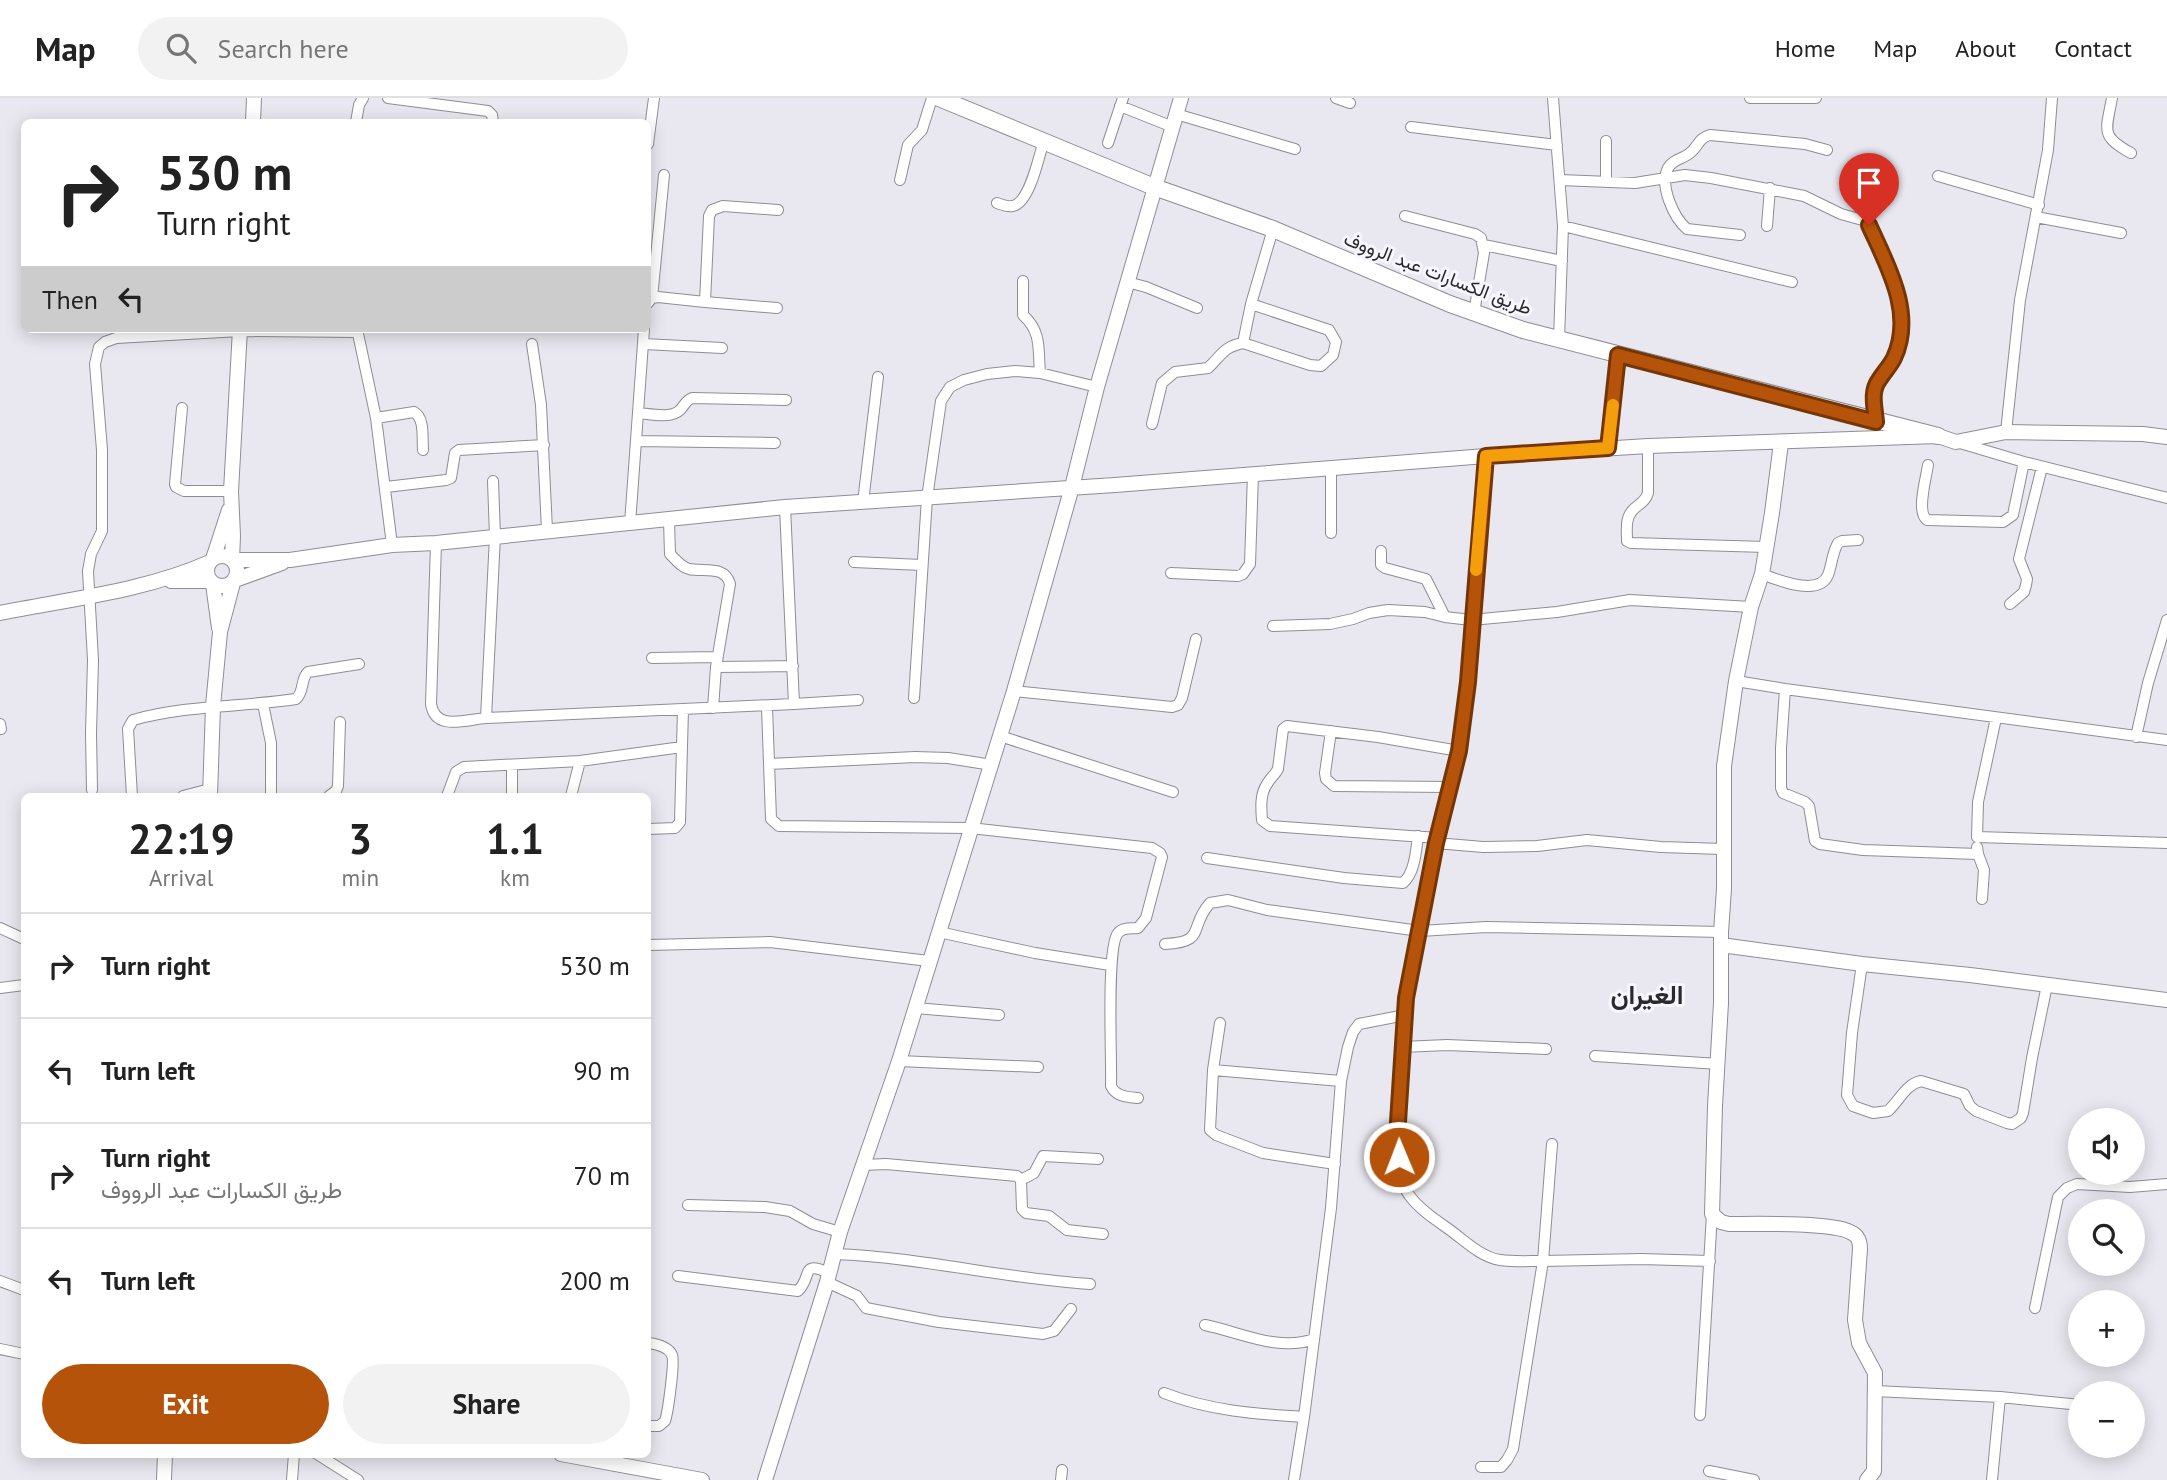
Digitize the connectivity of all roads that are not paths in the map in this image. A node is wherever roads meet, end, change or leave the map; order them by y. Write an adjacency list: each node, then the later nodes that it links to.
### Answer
1 (254, 98): 16 (street)
2 (363, 98): 17 (street)
3 (388, 98): 13 (street)
4 (654, 98): 19 (street)
5 (940, 98): 22 (main road, طريق الكسارات عبد الرووف); 32 (street)
6 (1181, 98): 20 (street)
7 (1336, 98): 15 (street)
8 (1553, 98): 25 (street)
9 (1750, 98): 10 (street)
10 (1816, 98)
11 (2052, 98): 38 (street)
12 (2112, 98): 28 (street)
13 (461, 102): 18 (street)
14 (1122, 102): 20 (street); 24 (street)
15 (1350, 103)
16 (253, 119)
17 (357, 119)
18 (493, 119)
19 (651, 121)
20 (1175, 121): 26 (street); 35 (street)
21 (1411, 127): 25 (street)
22 (1044, 140): 35 (main road, طريق الكسارات عبد الرووف); 37 (street)
23 (1606, 141): 34 (street)
24 (1108, 143)
25 (1557, 145): 33 (street)
26 (1296, 149)
27 (1827, 150): 31 (street)
28 (2131, 153)
29 (664, 175): 52 (street)
30 (1938, 176): 38 (street)
31 (1665, 178): 34 (street); 36 (street); 46 (street)
32 (900, 180)
33 (1560, 180): 34 (street); 42 (street)
34 (1606, 182)
35 (1154, 187): 44 (main road, طريق الكسارات عبد الرووف); 50 (street)
36 (1770, 188): 43 (street); 77 (street)
37 (997, 203)
38 (2039, 205): 41 (street)
39 (778, 210): 54 (street)
40 (1405, 216): 47 (street)
41 (2036, 217): 45 (street); 79 (street)
42 (1563, 226): 48 (street); 51 (street)
43 (1767, 226)
44 (1273, 229): 55 (street); 58 (main road, طريق الكسارات عبد الرووف)
45 (2121, 233)
46 (1740, 235)
47 (1484, 245): 48 (street); 58 (street)
48 (1562, 261): 64 (street)
49 (1023, 281): 70 (street)
50 (1127, 282): 57 (street); 72 (street)
51 (1792, 282)
52 (651, 292)
53 (651, 301): 54 (street)
54 (705, 302): 56 (street)
55 (1251, 304): 65 (street); 65 (street)
56 (777, 308)
57 (1197, 308)
58 (1475, 313): 64 (main road, طريق الكسارات عبد الرووف)
59 (148, 333): 63 (street)
60 (240, 333): 101 (street)
61 (358, 333): 76 (street)
62 (644, 333): 67 (street)
63 (117, 334): 124 (street)
64 (1559, 339): 69 (main road, طريق الكسارات عبد الرووف)
65 (1243, 343): 78 (street)
66 (532, 344): 86 (street)
67 (643, 344): 68 (street); 75 (street)
68 (722, 348)
69 (1618, 355): 77 (main road, طريق الكسارات عبد الرووف); 88 (street)
70 (1040, 373): 72 (street); 99 (street)
71 (878, 377): 102 (street)
72 (1097, 387): 98 (street)
73 (786, 400): 75 (street)
74 (182, 408): 101 (street)
75 (639, 413): 82 (street)
76 (376, 418): 89 (street); 97 (street)
77 (1876, 422): 80 (main road, طريق الكسارات عبد الرووف)
78 (1152, 424)
79 (2006, 432): 81 (street); 83 (street)
80 (1938, 436): 83 (street); 85 (street)
81 (2167, 437)
82 (637, 441): 84 (street); 105 (street)
83 (1956, 442): 91 (street)
84 (775, 443)
85 (1781, 443): 87 (street); 112 (street)
86 (544, 445): 97 (street); 106 (street)
87 (1648, 446): 88 (street); 112 (street)
88 (1608, 448): 90 (street)
89 (423, 450)
90 (1486, 456): 94 (street); 129 (street)
91 (2024, 462): 92 (street); 93 (street)
92 (1927, 465)
93 (2042, 467): 100 (street); 125 (street)
94 (1331, 468): 95 (street); 107 (street)
95 (1253, 474): 98 (street); 119 (street)
96 (493, 481): 108 (street)
97 (386, 487): 111 (street)
98 (1072, 487): 99 (street); 140 (street)
99 (927, 498): 102 (street); 118 (street)
100 (2167, 498)
101 (231, 499): 114 (street); 116 (street)
102 (863, 502): 103 (street)
103 (785, 507): 104 (street); 137 (street)
104 (669, 520): 105 (street); 135 (street)
105 (630, 524): 106 (street)
106 (547, 530): 108 (street)
107 (1331, 533)
108 (495, 536): 110 (street); 149 (street)
109 (1858, 540): 120 (street)
110 (436, 543): 111 (street); 149 (street)
111 (392, 545): 115 (street)
112 (1766, 547): 120 (street)
113 (1381, 551): 128 (street)
114 (232, 560): 115 (street); 116 (street); 122 (street)
115 (290, 560): 122 (street)
116 (211, 561): 121 (street); 123 (street)
117 (854, 562): 118 (street)
118 (922, 565): 141 (street)
119 (1171, 573)
120 (1762, 574): 126 (street)
121 (159, 581): 123 (street); 124 (street)
122 (234, 581): 123 (street); 132 (street)
123 (212, 582): 132 (street)
124 (90, 595): 127 (street); 163 (street)
125 (2010, 604)
126 (1751, 607): 129 (street); 138 (street)
127 (0, 613)
128 (1445, 617): 129 (street); 131 (street)
129 (1471, 620): 157 (street)
130 (2167, 620): 154 (street)
131 (1273, 625)
132 (220, 632): 145 (street)
133 (1196, 639): 140 (street)
134 (652, 658): 135 (street)
135 (716, 662): 137 (street); 147 (street)
136 (359, 664): 143 (street)
137 (793, 666): 144 (street)
138 (1736, 681): 139 (street); 178 (street)
139 (1785, 689): 150 (street); 179 (street)
140 (1014, 691): 153 (street)
141 (914, 698)
142 (858, 700): 144 (street)
143 (263, 704): 145 (street); 167 (street)
144 (794, 704): 146 (street)
145 (213, 706): 164 (street); 166 (street)
146 (767, 706): 147 (street); 159 (street)
147 (713, 708): 148 (street)
148 (684, 709): 149 (street); 156 (street)
149 (486, 718)
150 (1996, 718): 154 (street); 175 (street)
151 (340, 722): 168 (street)
152 (1331, 731): 157 (street); 162 (street); 174 (street)
153 (1000, 736): 161 (street); 165 (street)
154 (2136, 737): 155 (street)
155 (2167, 740)
156 (682, 747): 158 (street); 173 (street)
157 (1459, 751): 162 (street)
158 (580, 761): 160 (street); 171 (street)
159 (769, 764): 161 (street); 172 (street)
160 (512, 765): 169 (street); 170 (street)
161 (992, 765): 172 (street)
162 (1451, 787): 176 (street)
163 (92, 790)
164 (210, 792)
165 (1173, 792)
166 (132, 793)
167 (271, 793)
168 (333, 793)
169 (448, 793)
170 (512, 793)
171 (572, 793)
172 (970, 828): 184 (street); 191 (street)
173 (651, 829)
174 (1418, 836): 176 (street); 180 (street)
175 (1977, 837): 177 (street); 179 (street)
176 (1437, 841): 178 (street); 183 (street)
177 (2167, 843)
178 (1723, 849): 186 (street)
179 (1978, 854): 181 (street)
180 (1207, 858)
181 (1982, 899)
182 (0, 928): 185 (street)
183 (1420, 931): 186 (street); 187 (street); 198 (street)
184 (939, 932): 189 (street); 191 (street)
185 (21, 938)
186 (1721, 938): 190 (street); 204 (street)
187 (1165, 944)
188 (651, 945): 189 (street)
189 (929, 961): 196 (street)
190 (1862, 964): 193 (street); 193 (street)
191 (1110, 965): 208 (street)
192 (21, 985): 194 (street)
193 (2047, 985): 195 (street)
194 (0, 988)
195 (2167, 1000)
196 (915, 1008): 197 (street); 203 (street)
197 (999, 1015)
198 (1405, 1015): 200 (street); 207 (street)
199 (1220, 1023): 206 (street)
200 (1402, 1046): 201 (street); 220 (street)
201 (1546, 1049)
202 (1595, 1056): 204 (street)
203 (899, 1061): 205 (street); 212 (street)
204 (1718, 1064): 216 (street)
205 (1038, 1066)
206 (1213, 1070): 207 (street); 211 (street)
207 (1341, 1081): 211 (street)
208 (1138, 1098)
209 (1552, 1144): 220 (street)
210 (1098, 1159): 213 (street)
211 (1335, 1164): 230 (street)
212 (863, 1165): 213 (street); 217 (street)
213 (1021, 1180): 218 (street)
214 (2167, 1184): 227 (street)
215 (688, 1205): 217 (street)
216 (1712, 1214): 221 (street); 234 (street)
217 (840, 1232): 219 (street)
218 (1103, 1234)
219 (835, 1254): 223 (street); 225 (street)
220 (1543, 1261): 221 (street); 246 (street)
221 (1710, 1261): 238 (street)
222 (678, 1276): 223 (street)
223 (828, 1278): 228 (street); 253 (street)
224 (0, 1281): 226 (street)
225 (1090, 1284)
226 (21, 1289)
227 (2035, 1308)
228 (1072, 1309)
229 (1205, 1325): 230 (street)
230 (1314, 1339): 239 (street)
231 (651, 1344): 240 (street)
232 (0, 1349): 233 (street)
233 (21, 1353)
234 (1875, 1391): 236 (street); 256 (street)
235 (1164, 1393): 239 (street)
236 (2000, 1397): 237 (street); 257 (street)
237 (2068, 1404)
238 (1700, 1415)
239 (1304, 1417): 254 (street)
240 (651, 1426)
241 (165, 1458): 249 (street)
242 (295, 1458): 250 (street)
243 (323, 1458): 251 (street)
244 (608, 1458): 245 (street)
245 (631, 1460): 248 (street)
246 (1481, 1467)
247 (1709, 1471): 255 (street)
248 (685, 1478): 252 (street)
249 (164, 1480)
250 (292, 1480)
251 (358, 1480)
252 (702, 1480)
253 (765, 1480)
254 (1294, 1480)
255 (1754, 1480)
256 (1867, 1480)
257 (1992, 1480)

